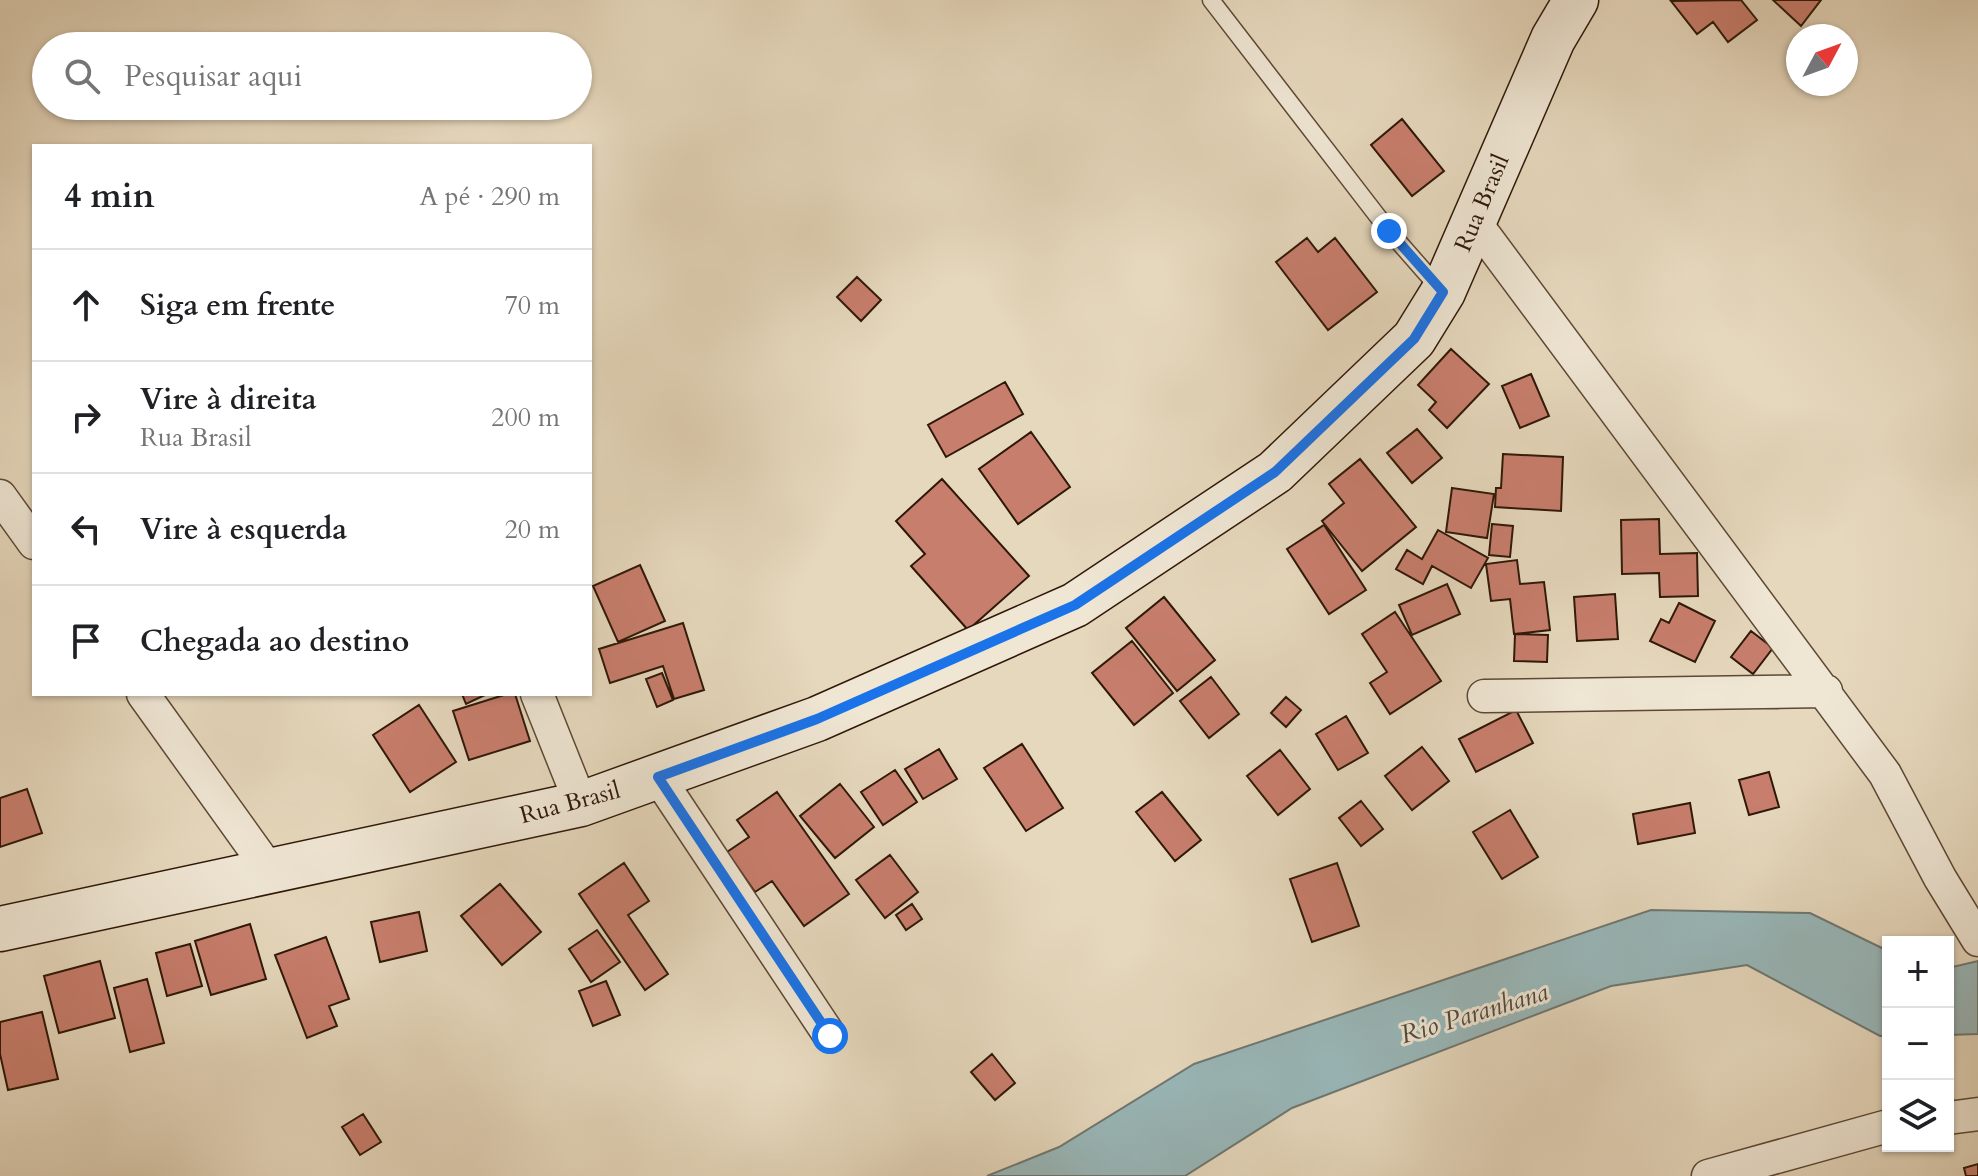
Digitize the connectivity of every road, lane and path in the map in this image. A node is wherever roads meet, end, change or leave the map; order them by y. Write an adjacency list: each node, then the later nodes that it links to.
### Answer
1 (1211, 0): 4 (lane)
2 (1576, 0): 3 (street, Rua Brasil)
3 (1474, 221): 4 (street, Rua Brasil); 7 (street)
4 (1443, 292): 11 (street, Rua Brasil)
5 (0, 496): 6 (street)
6 (32, 540)
7 (1826, 691): 10 (street); 15 (street)
8 (144, 696): 13 (street)
9 (538, 696): 12 (street)
10 (1484, 696)
11 (658, 777): 12 (street, Rua Brasil); 16 (street)
12 (581, 804): 13 (street, Rua Brasil)
13 (270, 871): 14 (street, Rua Brasil)
14 (0, 929)
15 (1978, 940)
16 (830, 1036)
17 (1978, 1114): 18 (street)
18 (1954, 1117)
19 (1882, 1128): 20 (street)
20 (1727, 1173)

